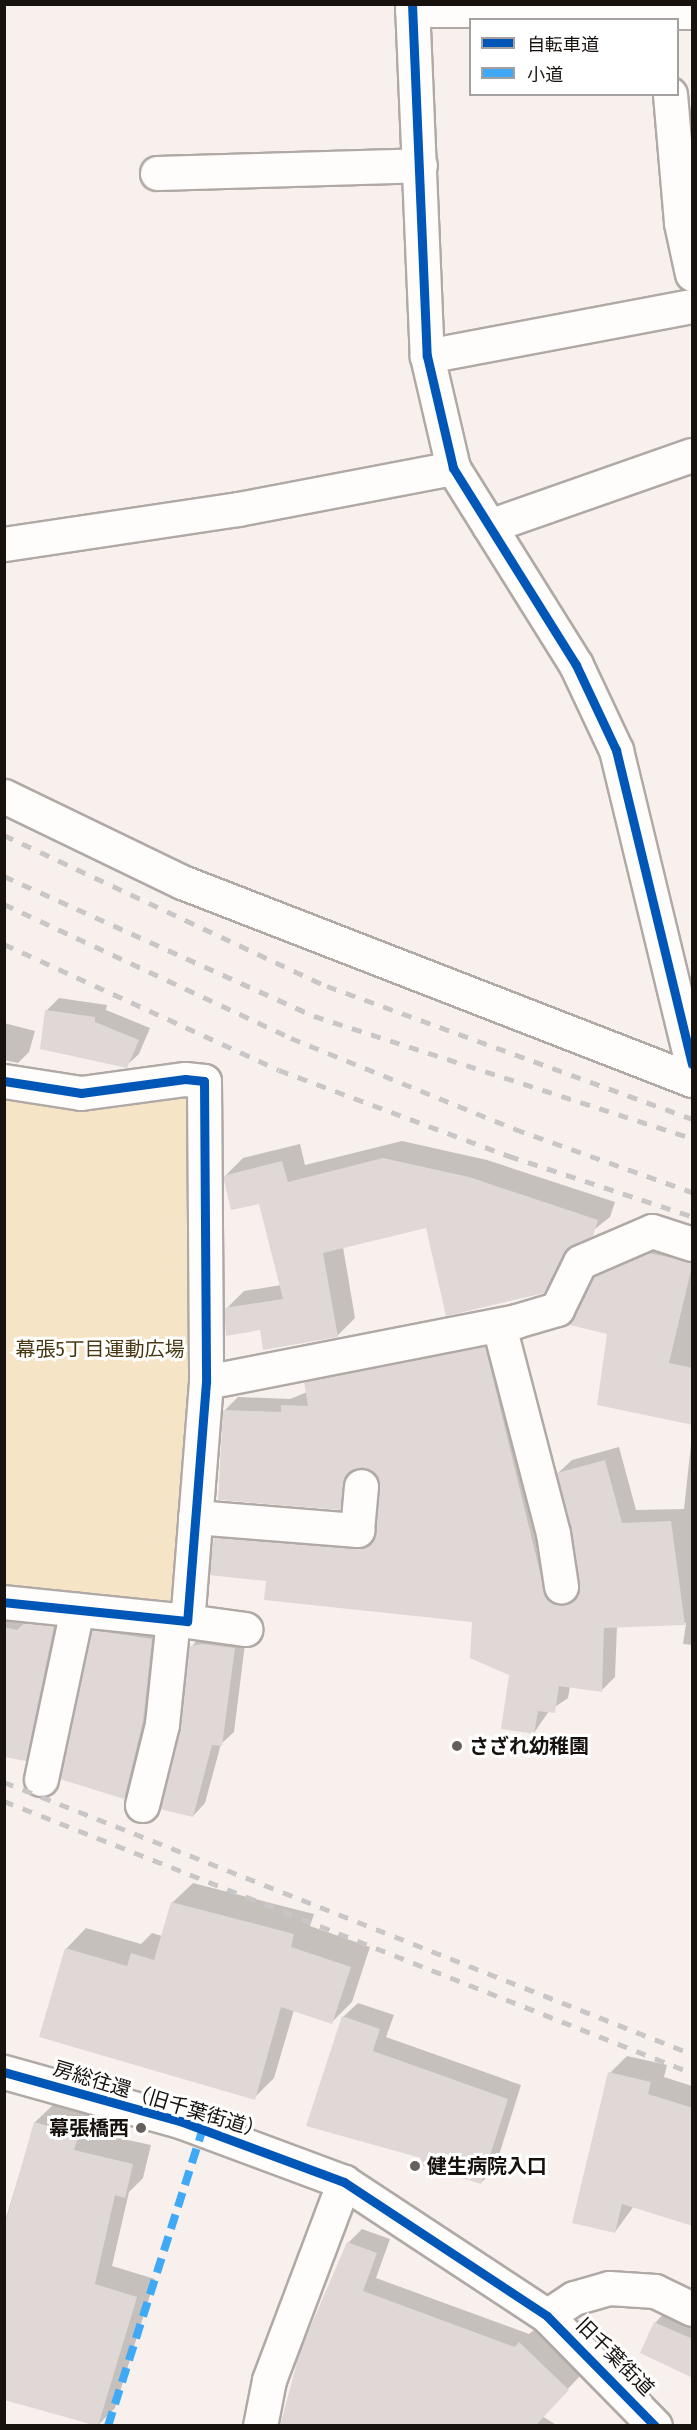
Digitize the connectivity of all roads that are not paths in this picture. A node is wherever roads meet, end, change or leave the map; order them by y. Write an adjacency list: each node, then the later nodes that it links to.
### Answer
1 (412, 7): 2 (street); 4 (street)
2 (670, 11)
3 (670, 96): 6 (street)
4 (420, 165): 5 (street); 8 (street)
5 (157, 173)
6 (693, 274)
7 (693, 306): 8 (street)
8 (427, 356): 10 (street)
9 (693, 455): 11 (street)
10 (453, 468): 11 (street); 12 (street)
11 (489, 526): 14 (street)
12 (4, 544)
13 (4, 796): 15 (street)
14 (693, 1064)
15 (693, 1080)
16 (4, 1081): 19 (street)
17 (693, 1244): 18 (street)
18 (499, 1326): 19 (street); 22 (street)
19 (207, 1382): 21 (street)
20 (361, 1486): 21 (street)
21 (195, 1517): 25 (street)
22 (561, 1586)
23 (4, 1602): 24 (street)
24 (77, 1610): 25 (street); 27 (street)
25 (180, 1621): 26 (street); 28 (street)
26 (244, 1629)
27 (41, 1779)
28 (142, 1805)
29 (4, 2072): 30 (street, 房総往還（旧千葉街道）)
30 (344, 2182): 32 (street, 房総往還（旧千葉街道）); 33 (street)
31 (693, 2309): 32 (street)
32 (547, 2316): 34 (street, 旧千葉街道)
33 (260, 2426)
34 (655, 2426)

